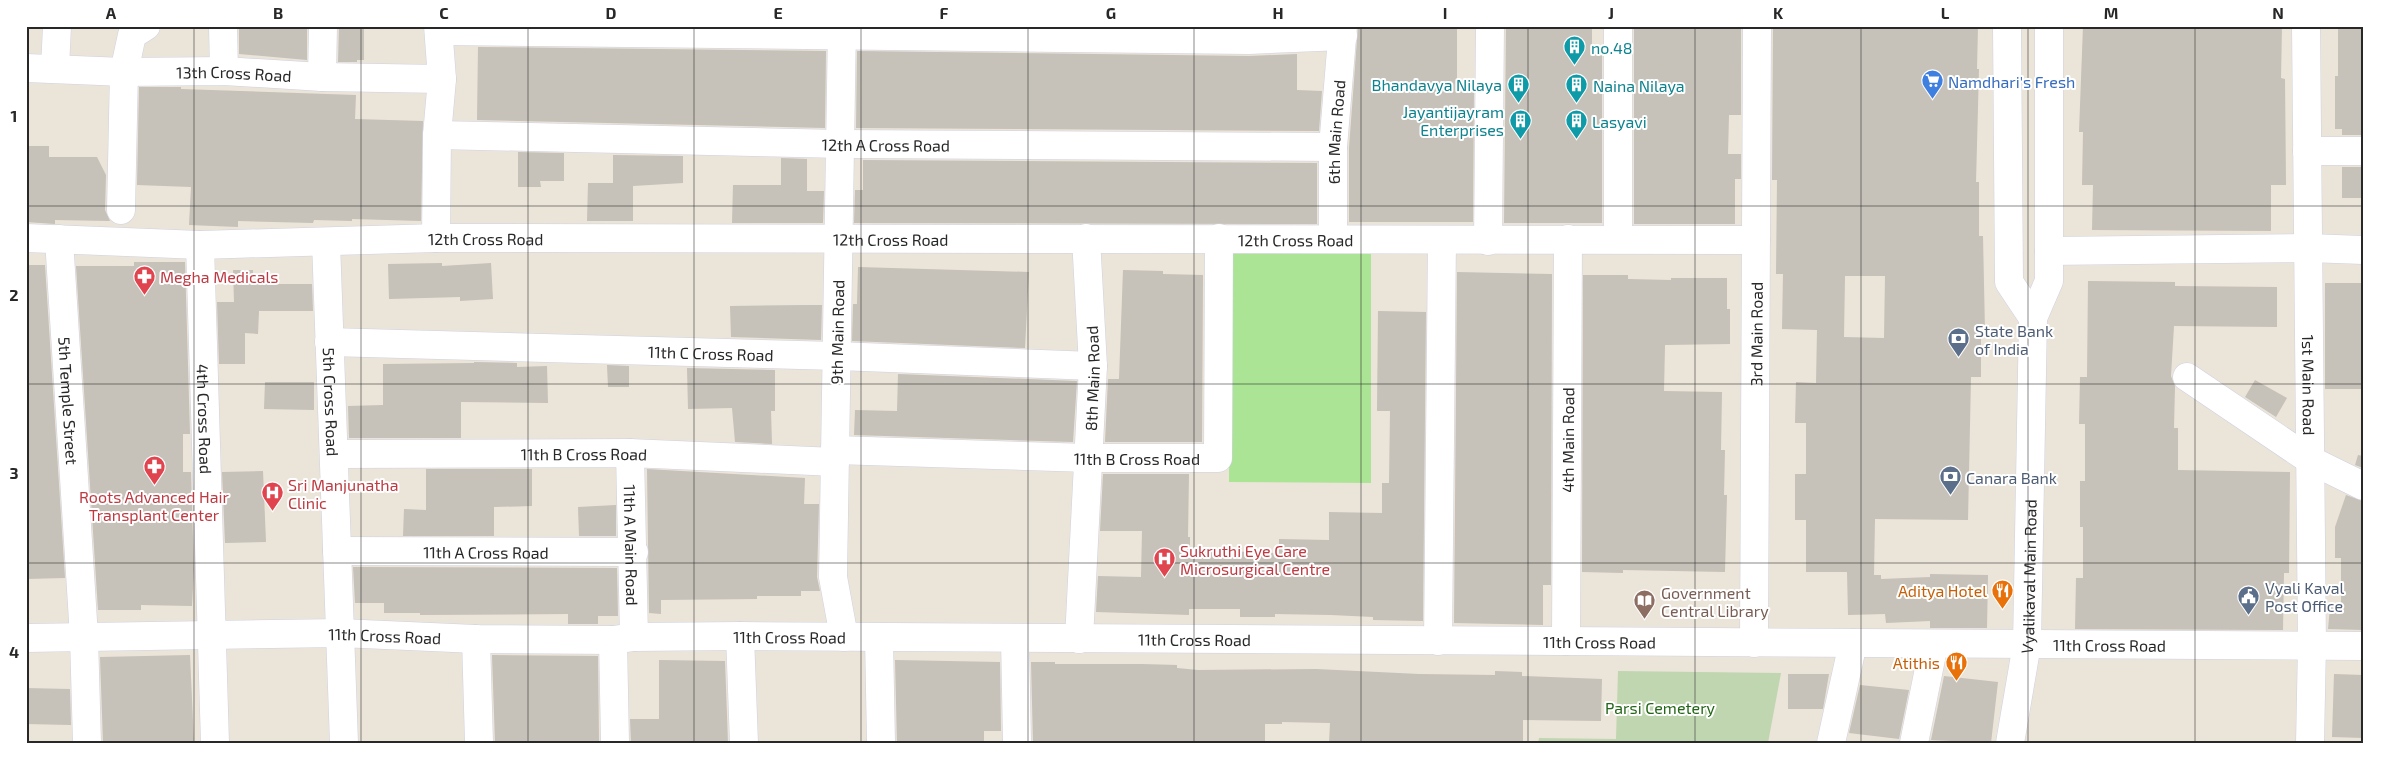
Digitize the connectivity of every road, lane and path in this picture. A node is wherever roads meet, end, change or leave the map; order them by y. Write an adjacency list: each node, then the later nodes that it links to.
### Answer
1 (146, 26): 18 (street)
2 (223, 26): 17 (street)
3 (323, 26): 19 (street)
4 (1490, 26): 38 (street)
5 (1618, 26): 34 (street)
6 (1757, 26): 37 (street, 3rd Main Road)
7 (2007, 26): 44 (street)
8 (2049, 26): 43 (street, Vyalikaval Main Road)
9 (2306, 26): 24 (street, 1st Main Road)
10 (58, 29): 16 (street)
11 (439, 29): 12 (street); 20 (street)
12 (842, 31): 14 (street); 22 (street, 9th Main Road)
13 (1343, 31): 14 (street); 23 (street, 6th Main Road)
14 (1249, 33)
15 (26, 68): 16 (street, 13th Cross Road)
16 (55, 68): 18 (street, 13th Cross Road)
17 (224, 71): 18 (street, 13th Cross Road); 19 (street, 13th Cross Road)
18 (124, 72): 26 (street)
19 (322, 77): 20 (street, 13th Cross Road)
20 (442, 79): 21 (street)
21 (437, 135): 22 (street, 12th A Cross Road); 28 (street)
22 (840, 144): 23 (street, 12th A Cross Road); 35 (street, 9th Main Road)
23 (1333, 147): 31 (street, 6th Main Road)
24 (2307, 151): 25 (street); 41 (street, 1st Main Road)
25 (2363, 151)
26 (121, 210)
27 (26, 238): 32 (street, 12th Cross Road)
28 (436, 238): 35 (street, 12th Cross Road); 39 (street, 12th Cross Road)
29 (1086, 238): 30 (street, 12th Cross Road); 35 (street, 12th Cross Road); 47 (street, 8th Main Road)
30 (1220, 238): 31 (street, 12th Cross Road); 52 (street, 11th B Cross Road)
31 (1333, 238): 36 (street, 12th Cross Road)
32 (58, 239): 40 (street, 12th Cross Road); 60 (street, 5th Temple Street)
33 (1568, 239): 34 (street, 12th Cross Road); 38 (street, 12th Cross Road); 69 (street, 4th Main Road)
34 (1618, 239): 37 (street, 12th Cross Road)
35 (839, 240): 46 (street, 9th Main Road)
36 (1442, 240): 38 (street, 12th Cross Road); 68 (street)
37 (1756, 240): 70 (street, 3rd Main Road)
38 (1488, 241)
39 (326, 242): 40 (street, 12th Cross Road); 45 (street, 5th Cross Road)
40 (200, 245): 58 (street, 4th Cross Road)
41 (2308, 248): 42 (street); 43 (street); 53 (street, 1st Main Road)
42 (2363, 250)
43 (2049, 251): 44 (street, Vyalikaval Main Road)
44 (2033, 318): 73 (street, Vyalikaval Main Road)
45 (329, 342): 46 (street, 11th C Cross Road); 50 (street, 5th Cross Road)
46 (837, 356): 47 (street, 11th C Cross Road); 51 (street, 9th Main Road)
47 (1093, 366): 52 (street, 8th Main Road)
48 (2187, 377): 53 (street)
49 (630, 453): 50 (street, 11th B Cross Road); 51 (street, 11th B Cross Road); 56 (street, 11th A Main Road)
50 (334, 454): 55 (street, 5th Cross Road)
51 (835, 456): 52 (street, 11th B Cross Road); 61 (street, 9th Main Road)
52 (1088, 458): 67 (street, 8th Main Road)
53 (2310, 460): 54 (street); 74 (street, 1st Main Road)
54 (2363, 486)
55 (337, 551): 56 (street, 11th A Cross Road); 57 (street, 5th Cross Road)
56 (634, 552): 63 (street, 11th A Main Road)
57 (340, 633): 58 (street, 11th Cross Road); 65 (street, 11th Cross Road); 78 (street, 5th Cross Road)
58 (212, 635): 60 (street, 11th Cross Road); 77 (street, 4th Cross Road)
59 (740, 636): 61 (street, 11th Cross Road); 63 (street, 11th Cross Road); 81 (street)
60 (84, 637): 62 (street, 11th Cross Road); 76 (street, 5th Temple Street)
61 (844, 637): 64 (street, 11th Cross Road)
62 (26, 638)
63 (623, 638): 65 (street, 11th Cross Road); 80 (street, 11th A Main Road)
64 (879, 638): 66 (street, 11th Cross Road); 82 (street)
65 (476, 639): 79 (street)
66 (1015, 639): 67 (street, 11th Cross Road); 83 (street)
67 (1079, 639): 68 (street, 11th Cross Road)
68 (1438, 641): 69 (street, 11th Cross Road)
69 (1566, 642): 70 (street, 11th Cross Road)
70 (1754, 643): 71 (street, 11th Cross Road)
71 (1853, 643): 72 (street, 11th Cross Road); 84 (street)
72 (1934, 644): 73 (street, 11th Cross Road); 85 (street)
73 (2027, 644): 74 (street, 11th Cross Road); 86 (street, Vyalikaval Main Road)
74 (2312, 645): 75 (street, 11th Cross Road); 87 (street, 1st Main Road)
75 (2363, 646)
76 (87, 743)
77 (215, 743)
78 (344, 743)
79 (479, 743)
80 (615, 743)
81 (744, 743)
82 (881, 743)
83 (1016, 743)
84 (1832, 743)
85 (1914, 743)
86 (2010, 743)
87 (2310, 743)

